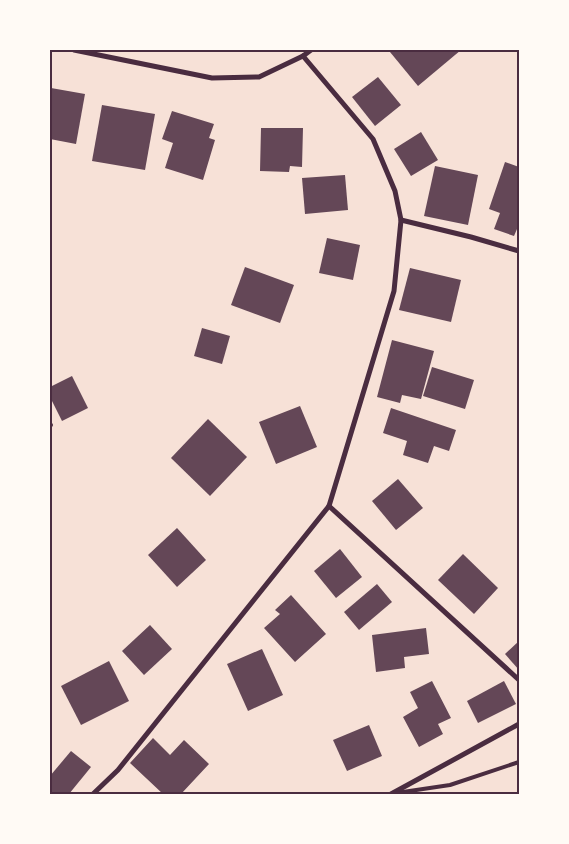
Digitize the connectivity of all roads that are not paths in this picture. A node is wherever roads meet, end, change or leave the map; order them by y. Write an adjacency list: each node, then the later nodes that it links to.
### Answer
1 (74, 50): 3 (street)
2 (312, 50): 3 (street)
3 (302, 56): 4 (street)
4 (401, 220): 5 (street); 6 (street)
5 (519, 251)
6 (329, 506): 7 (street); 11 (street)
7 (519, 680)
8 (519, 724): 10 (street)
9 (519, 762): 10 (lane)
10 (392, 793)
11 (93, 794)

